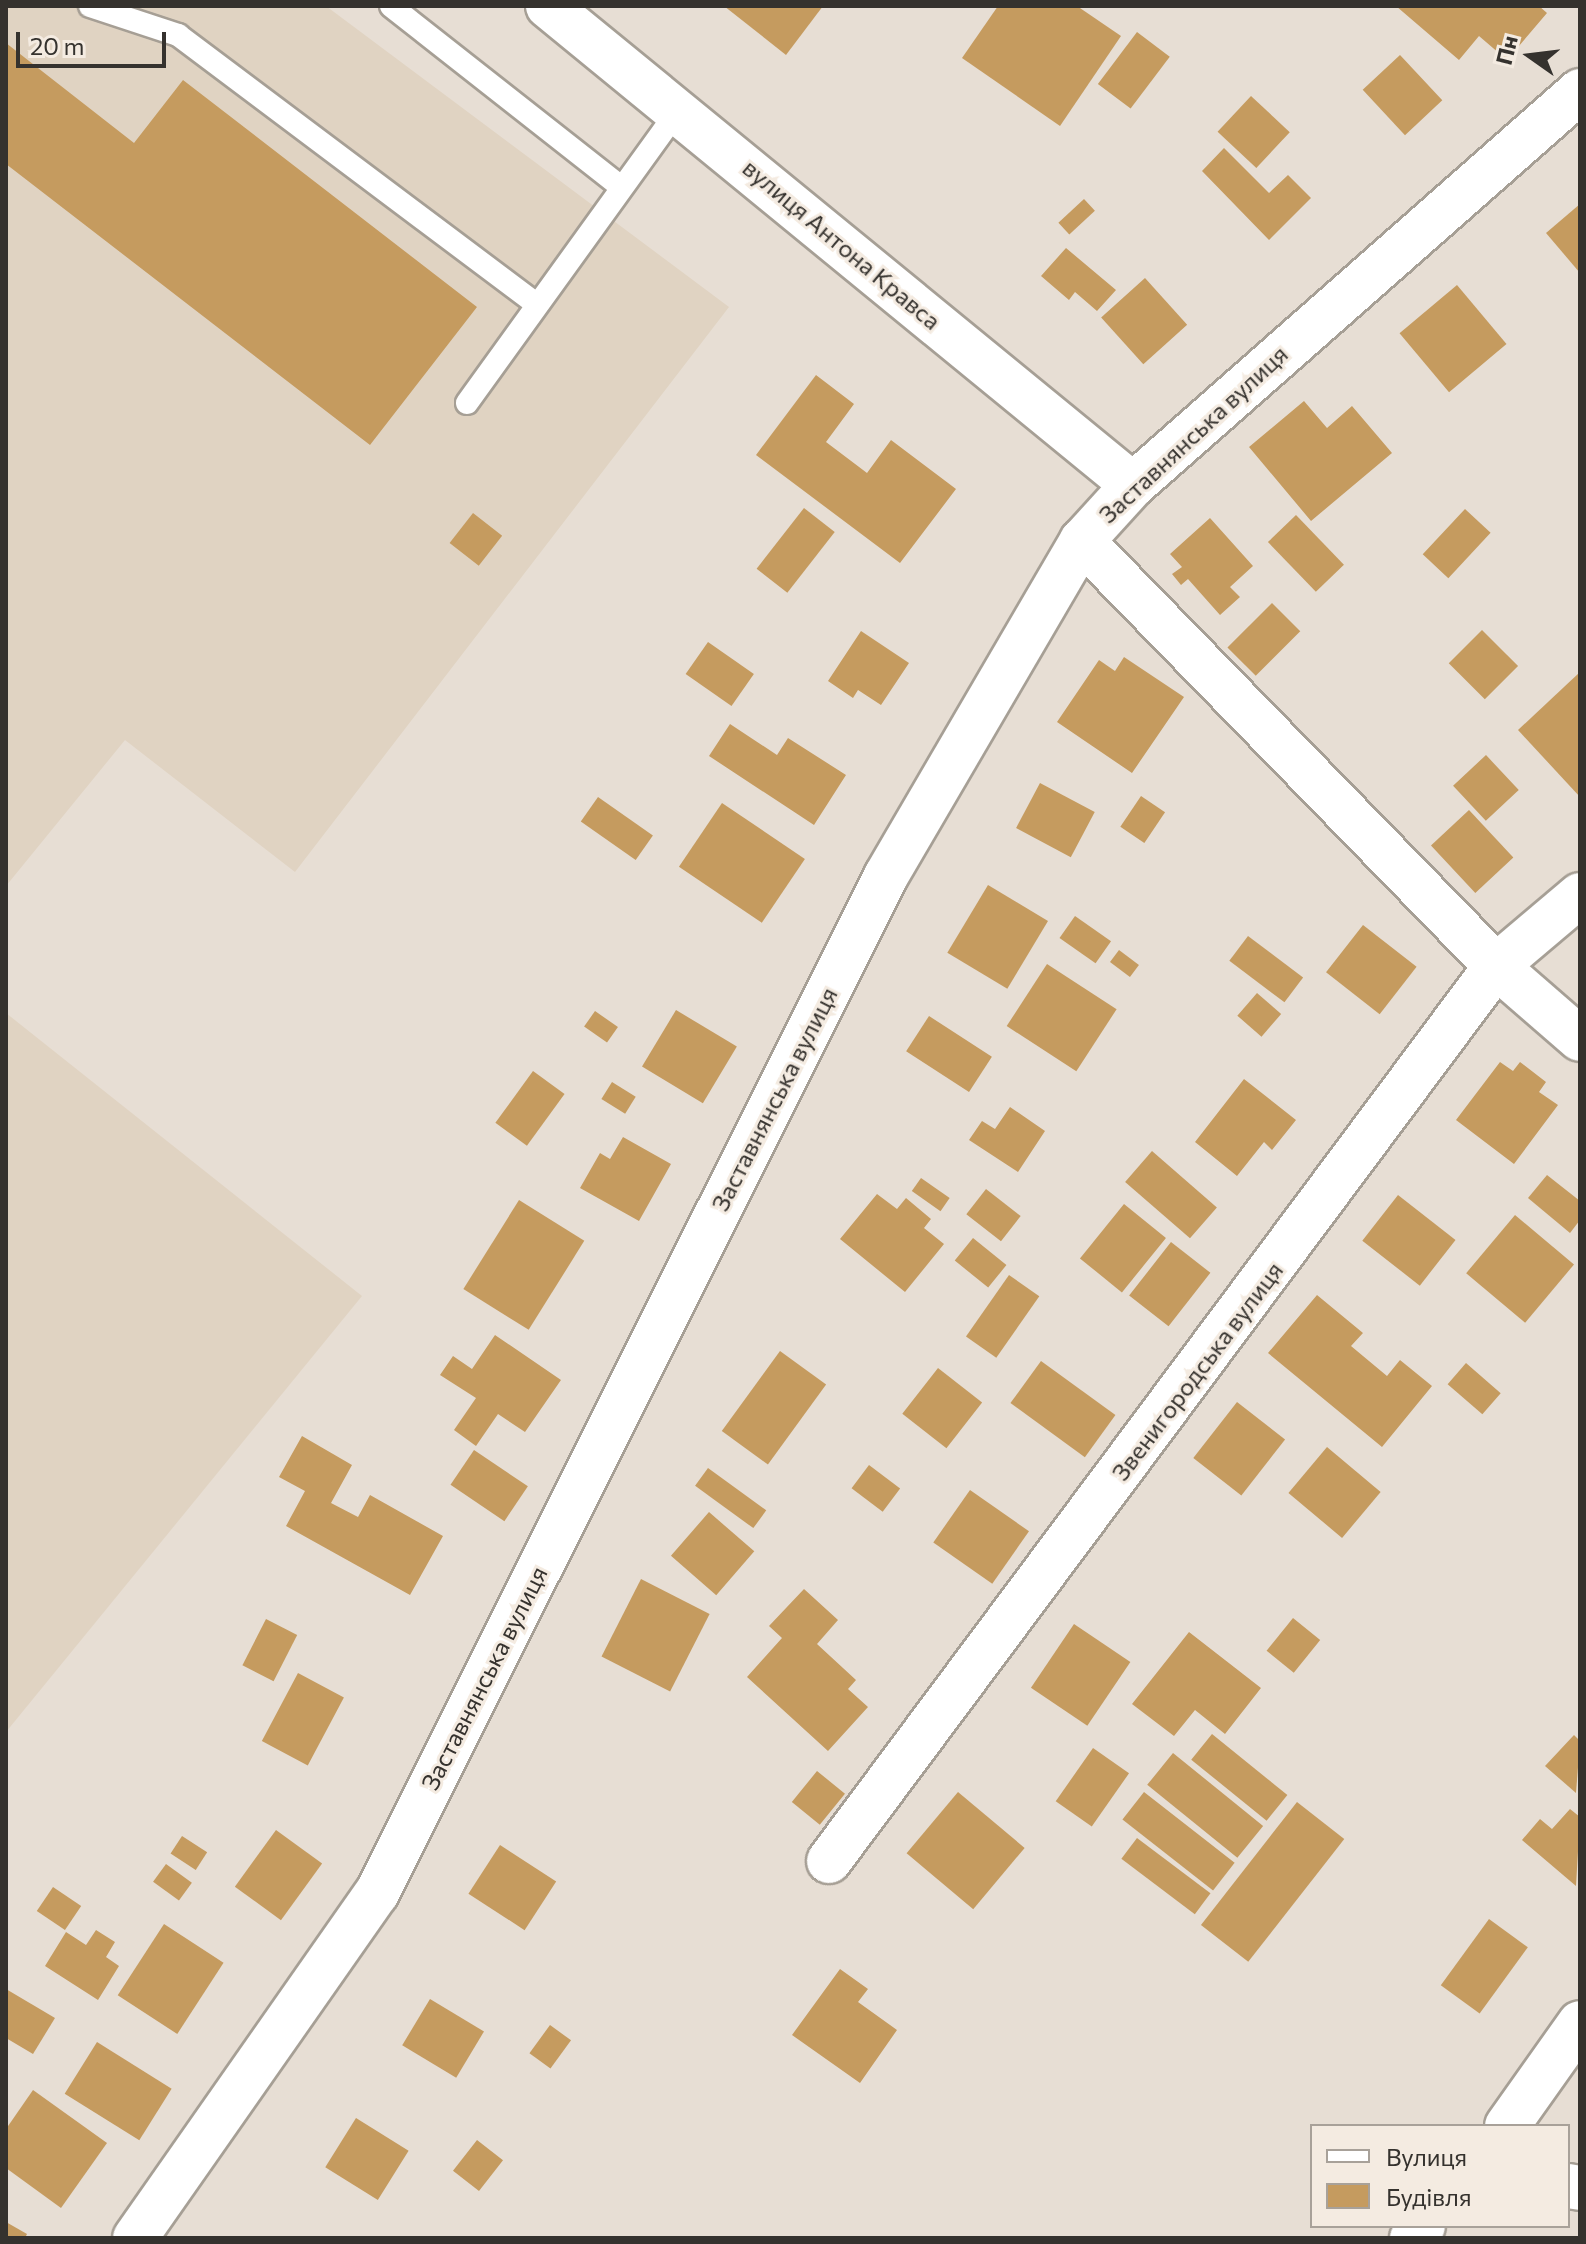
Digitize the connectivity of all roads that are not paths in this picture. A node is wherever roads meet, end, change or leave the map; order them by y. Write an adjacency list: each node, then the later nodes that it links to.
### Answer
1 (90, 6): 7 (lane)
2 (391, 6): 6 (lane)
3 (548, 6): 5 (street, вулиця Антона Кравса)
4 (1580, 91): 9 (street, Заставнянська вулиця)
5 (679, 109): 6 (lane); 9 (street, вулиця Антона Кравса)
6 (621, 187): 7 (lane)
7 (535, 303): 8 (lane)
8 (467, 403)
9 (1133, 485): 10 (street, Заставнянська вулиця)
10 (1082, 541): 12 (street); 17 (street, Заставнянська вулиця)
11 (1580, 895): 12 (street, Звенигородська вулиця)
12 (1496, 966): 13 (street); 14 (street, Звенигородська вулиця)
13 (1580, 1039)
14 (829, 1861)
15 (1580, 2023): 16 (street)
16 (1508, 2124)
17 (135, 2238)

